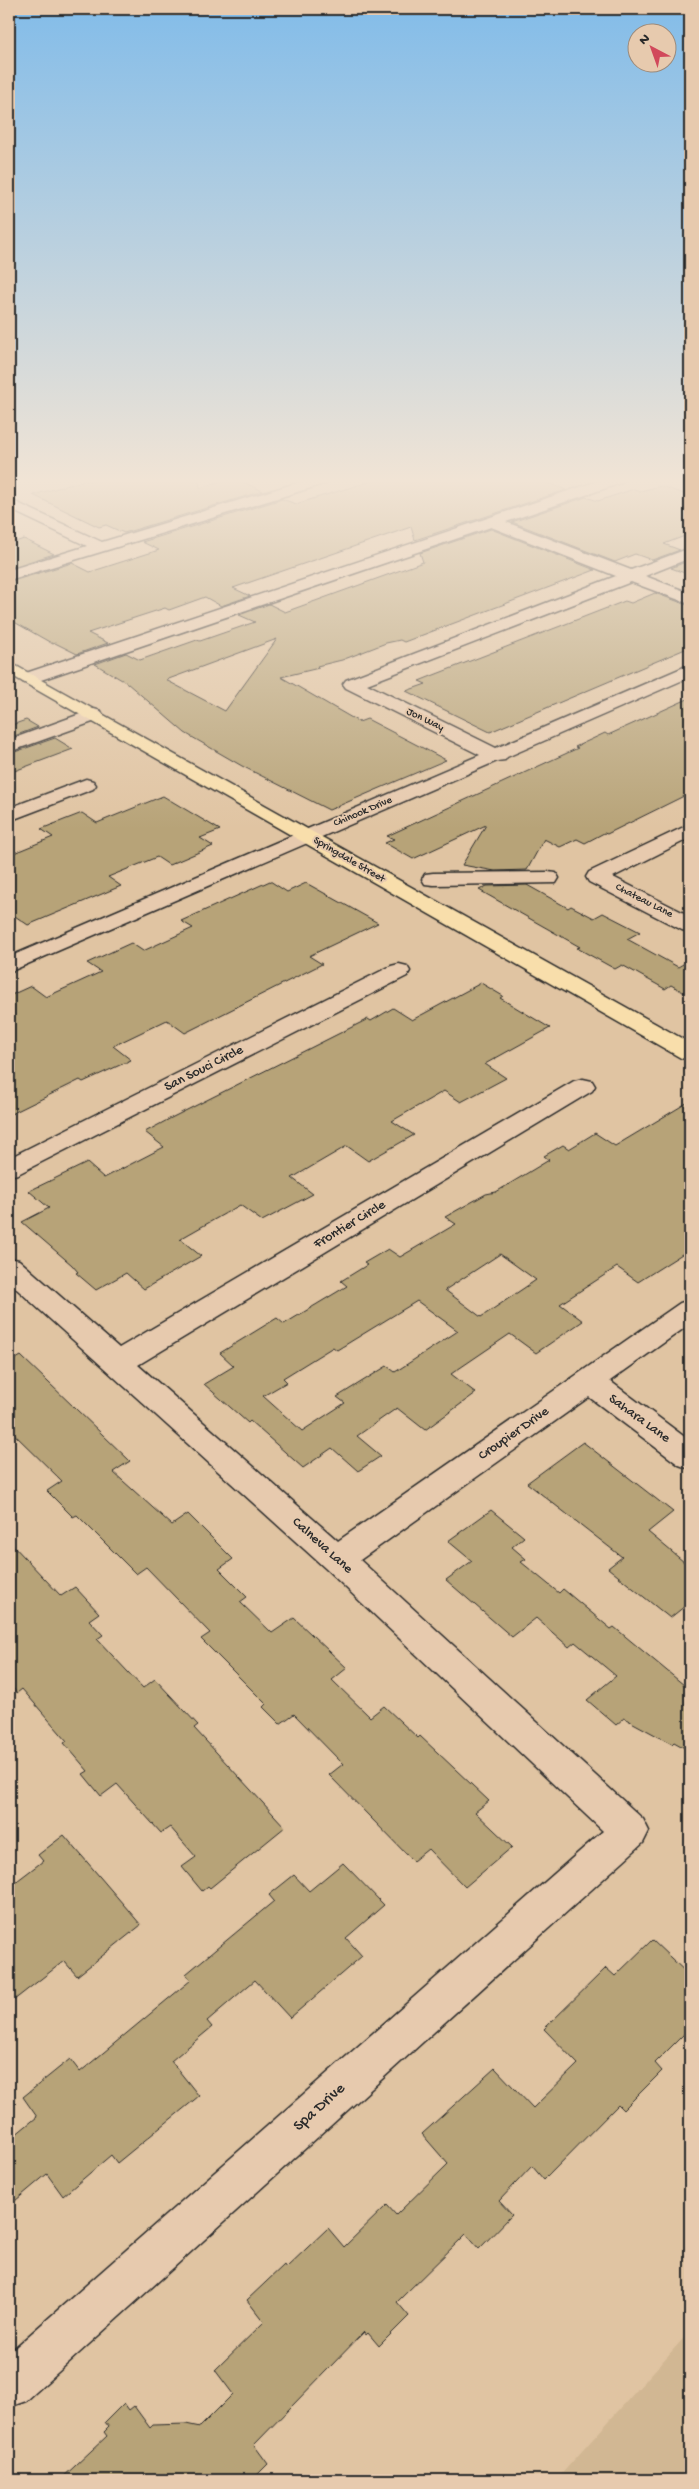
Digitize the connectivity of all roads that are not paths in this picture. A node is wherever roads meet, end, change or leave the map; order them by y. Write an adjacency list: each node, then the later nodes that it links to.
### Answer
1 (258, 596): 4 (street)
2 (579, 596): 7 (street, Jon Way)
3 (690, 671): 7 (street, Chinook Drive)
4 (16, 673): 5 (main road, Springdale Street)
5 (94, 715): 6 (street); 11 (main road, Springdale Street)
6 (9, 746)
7 (498, 756): 11 (street, Chinook Drive)
8 (86, 785): 9 (street)
9 (9, 815)
10 (690, 830): 14 (street, Chateau Lane)
11 (307, 836): 15 (street, Chinook Drive); 17 (main road, Springdale Street)
12 (548, 878): 13 (street)
13 (433, 879)
14 (690, 925)
15 (9, 965)
16 (399, 971): 19 (street, San Souci Circle)
17 (690, 1053)
18 (583, 1086): 22 (street, Frontier Circle)
19 (9, 1168)
20 (9, 1267): 22 (street, Calneva Lane)
21 (690, 1310): 23 (street, Croupier Drive)
22 (116, 1364): 25 (street, Calneva Lane)
23 (588, 1382): 24 (street, Sahara Lane); 25 (street, Croupier Drive)
24 (690, 1456)
25 (337, 1558): 26 (street, Calneva Lane)
26 (630, 1831): 27 (street, Spa Drive)
27 (9, 2384)

